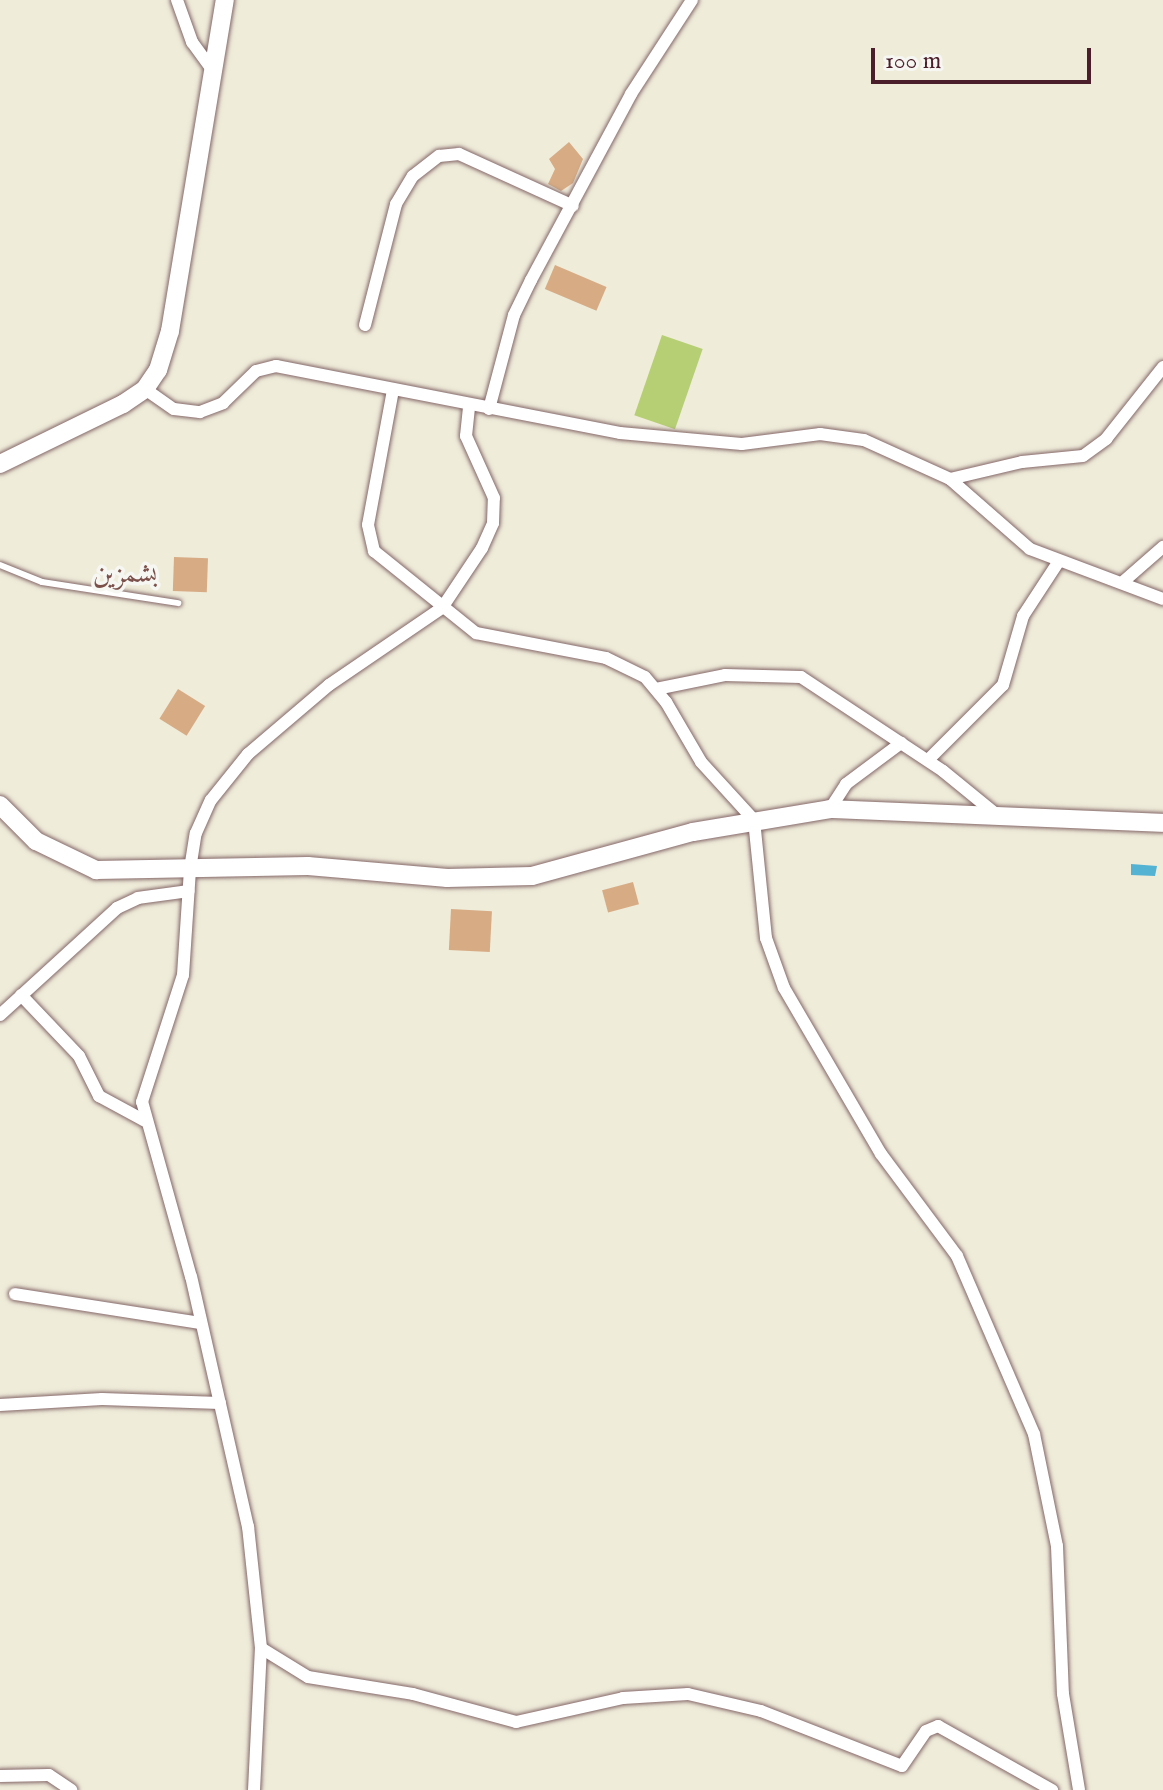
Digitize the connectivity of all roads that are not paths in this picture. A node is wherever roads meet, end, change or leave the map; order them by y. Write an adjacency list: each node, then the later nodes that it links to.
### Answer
1 (177, 0): 4 (street)
2 (225, 0): 4 (main road)
3 (692, 0): 5 (street)
4 (216, 75): 8 (main road)
5 (573, 206): 6 (street); 11 (street)
6 (365, 325)
7 (1163, 367): 13 (street)
8 (145, 389): 9 (street); 12 (main road)
9 (393, 390): 10 (street); 20 (street)
10 (469, 406): 11 (street); 20 (street)
11 (489, 409): 13 (street)
12 (0, 464)
13 (950, 479): 15 (street)
14 (1163, 547): 17 (street)
15 (1059, 561): 17 (street); 23 (street)
16 (0, 565): 19 (lane)
17 (1124, 581): 18 (street)
18 (1163, 599)
19 (178, 603)
20 (442, 608): 21 (street); 29 (street)
21 (656, 689): 22 (street); 27 (street)
22 (901, 743): 23 (street); 25 (street)
23 (928, 760): 26 (street)
24 (0, 805): 29 (main road)
25 (830, 809): 26 (main road); 27 (main road)
26 (997, 815): 28 (main road)
27 (754, 820): 29 (main road); 43 (street)
28 (1163, 823)
29 (190, 869): 30 (street)
30 (189, 891): 31 (street); 33 (street)
31 (21, 995): 32 (street); 33 (street)
32 (0, 1015)
33 (145, 1121): 35 (street)
34 (15, 1294): 35 (street)
35 (201, 1323): 37 (street)
36 (0, 1402): 37 (street)
37 (220, 1403): 38 (street)
38 (261, 1648): 41 (street); 42 (street)
39 (0, 1776): 40 (street)
40 (71, 1790)
41 (254, 1790)
42 (1052, 1790)
43 (1079, 1790)

